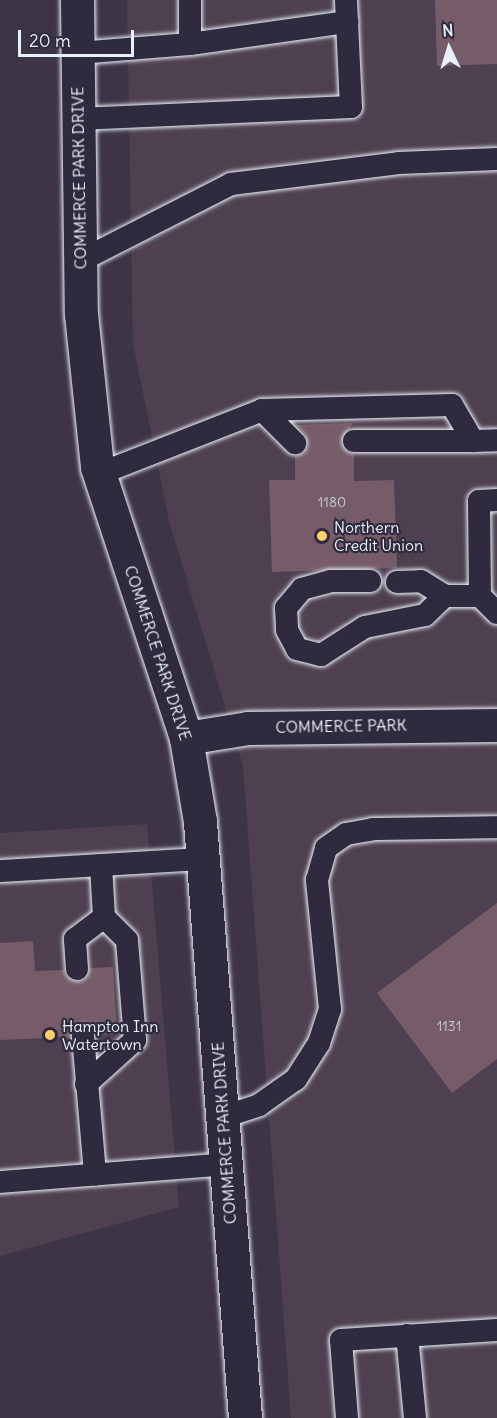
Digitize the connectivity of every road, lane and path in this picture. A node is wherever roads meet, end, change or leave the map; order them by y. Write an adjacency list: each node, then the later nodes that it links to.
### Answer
1 (77, 0): 5 (street, COMMERCE PARK DRIVE)
2 (190, 0): 4 (lane)
3 (346, 11): 4 (lane); 6 (lane)
4 (190, 44): 5 (lane)
5 (78, 53): 6 (street, COMMERCE PARK DRIVE)
6 (78, 119): 8 (street, COMMERCE PARK DRIVE)
7 (497, 159): 8 (lane)
8 (81, 261): 14 (street, COMMERCE PARK DRIVE)
9 (262, 410): 12 (lane); 13 (lane); 14 (lane)
10 (497, 440): 12 (lane)
11 (354, 441): 12 (lane)
12 (473, 441)
13 (295, 443)
14 (99, 474): 22 (street, COMMERCE PARK DRIVE)
15 (497, 501): 19 (lane)
16 (370, 581): 18 (lane)
17 (397, 582): 18 (lane)
18 (445, 596): 19 (lane)
19 (480, 596): 20 (lane)
20 (497, 613)
21 (497, 724): 22 (street, COMMERCE PARK)
22 (186, 738): 24 (street, COMMERCE PARK DRIVE)
23 (497, 827): 31 (lane)
24 (203, 859): 25 (lane); 31 (street, COMMERCE PARK DRIVE)
25 (101, 865): 26 (lane); 27 (lane)
26 (0, 871)
27 (105, 917): 28 (lane); 30 (lane)
28 (77, 969)
29 (82, 1036): 30 (lane)
30 (86, 1084): 33 (lane)
31 (223, 1117): 32 (street, COMMERCE PARK DRIVE)
32 (227, 1164): 33 (lane); 37 (street, COMMERCE PARK DRIVE)
33 (95, 1174): 34 (lane)
34 (0, 1182)
35 (497, 1330): 36 (lane)
36 (407, 1335): 38 (lane); 39 (lane)
37 (245, 1418)
38 (347, 1418)
39 (415, 1418)

